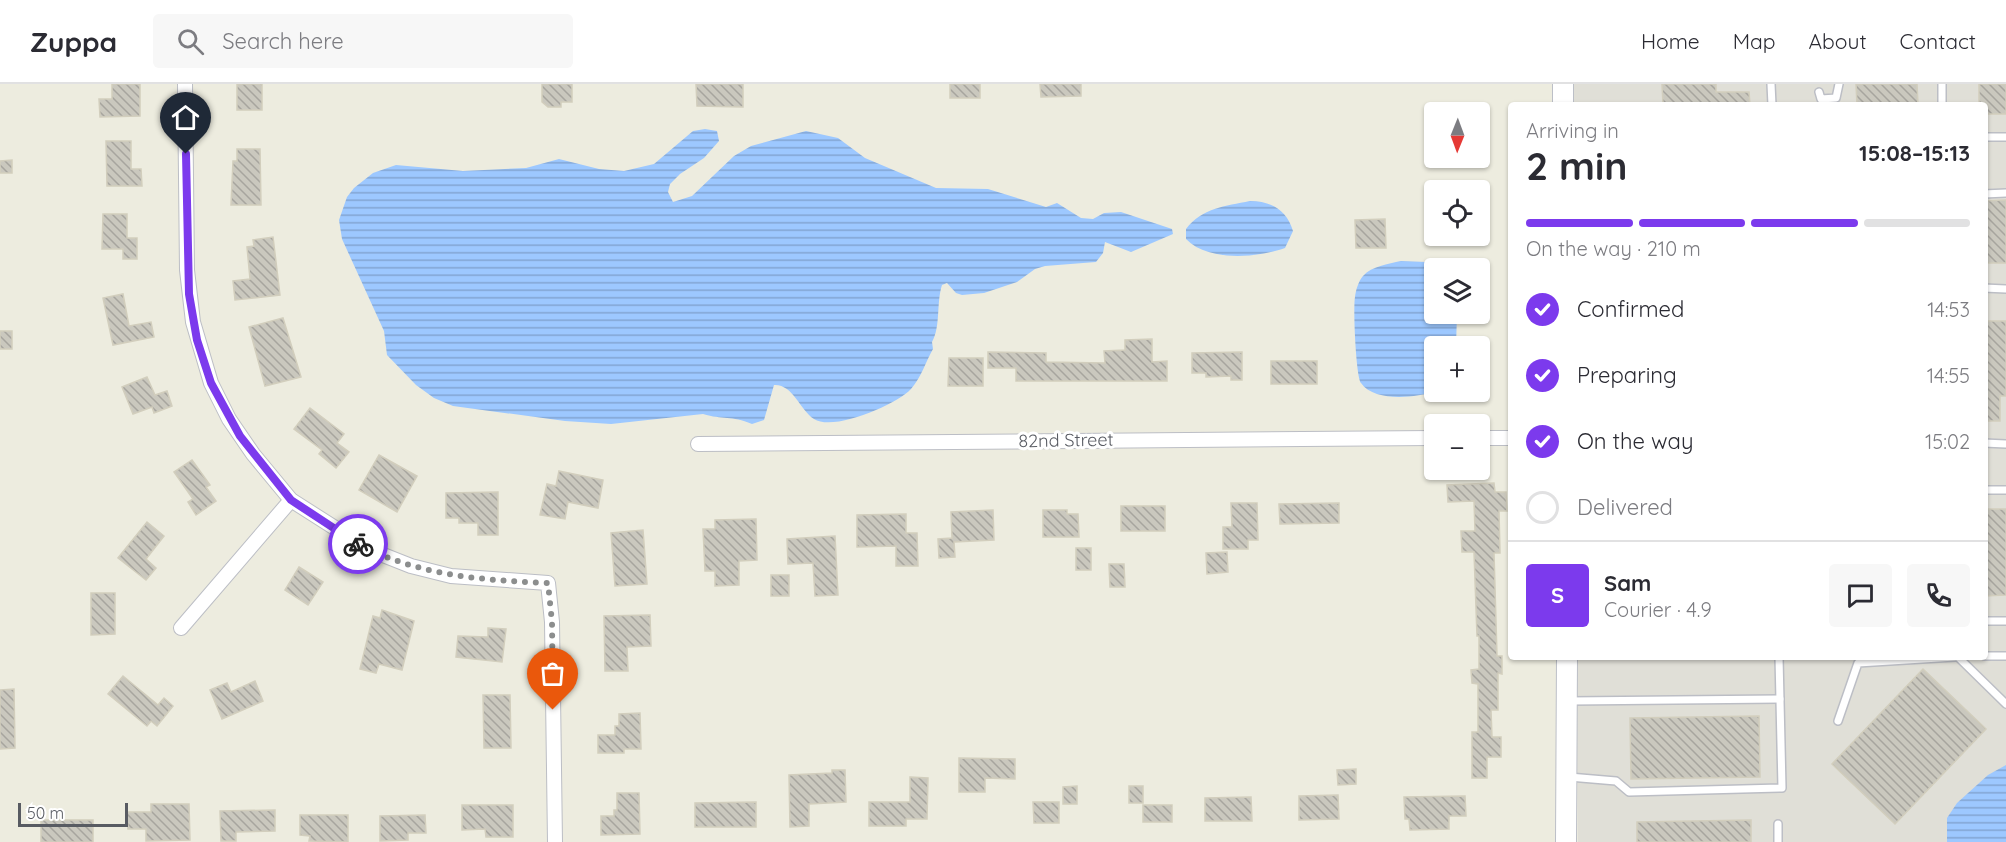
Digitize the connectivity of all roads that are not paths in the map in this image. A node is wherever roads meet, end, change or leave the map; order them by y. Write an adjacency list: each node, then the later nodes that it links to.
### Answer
1 (185, 84): 24 (street)
2 (1563, 84): 7 (street)
3 (1771, 84): 8 (lane)
4 (1839, 84): 6 (lane)
5 (1942, 84): 9 (lane)
6 (1819, 92)
7 (1563, 102)
8 (1772, 102)
9 (1942, 102)
10 (1988, 137): 11 (lane)
11 (2006, 137)
12 (2006, 193): 13 (lane)
13 (1988, 194)
14 (1988, 288): 15 (lane)
15 (2006, 289)
16 (1424, 438): 20 (street, 82nd Street)
17 (1490, 438): 18 (street)
18 (1508, 438)
19 (1988, 443): 21 (lane)
20 (698, 444)
21 (2006, 444)
22 (1988, 490): 23 (lane)
23 (2006, 490)
24 (291, 500): 27 (street); 40 (street)
25 (1988, 621): 26 (lane)
26 (2006, 621)
27 (181, 628)
28 (1988, 656): 29 (lane)
29 (2006, 656)
30 (1567, 660): 35 (street)
31 (1779, 660): 34 (lane)
32 (1907, 660): 37 (lane)
33 (1959, 660): 36 (lane)
34 (1780, 699): 35 (lane); 38 (lane)
35 (1566, 701): 38 (street)
36 (2006, 704)
37 (1838, 721)
38 (1566, 777): 41 (street)
39 (1778, 824): 42 (lane)
40 (555, 842)
41 (1566, 842)
42 (1778, 842)

